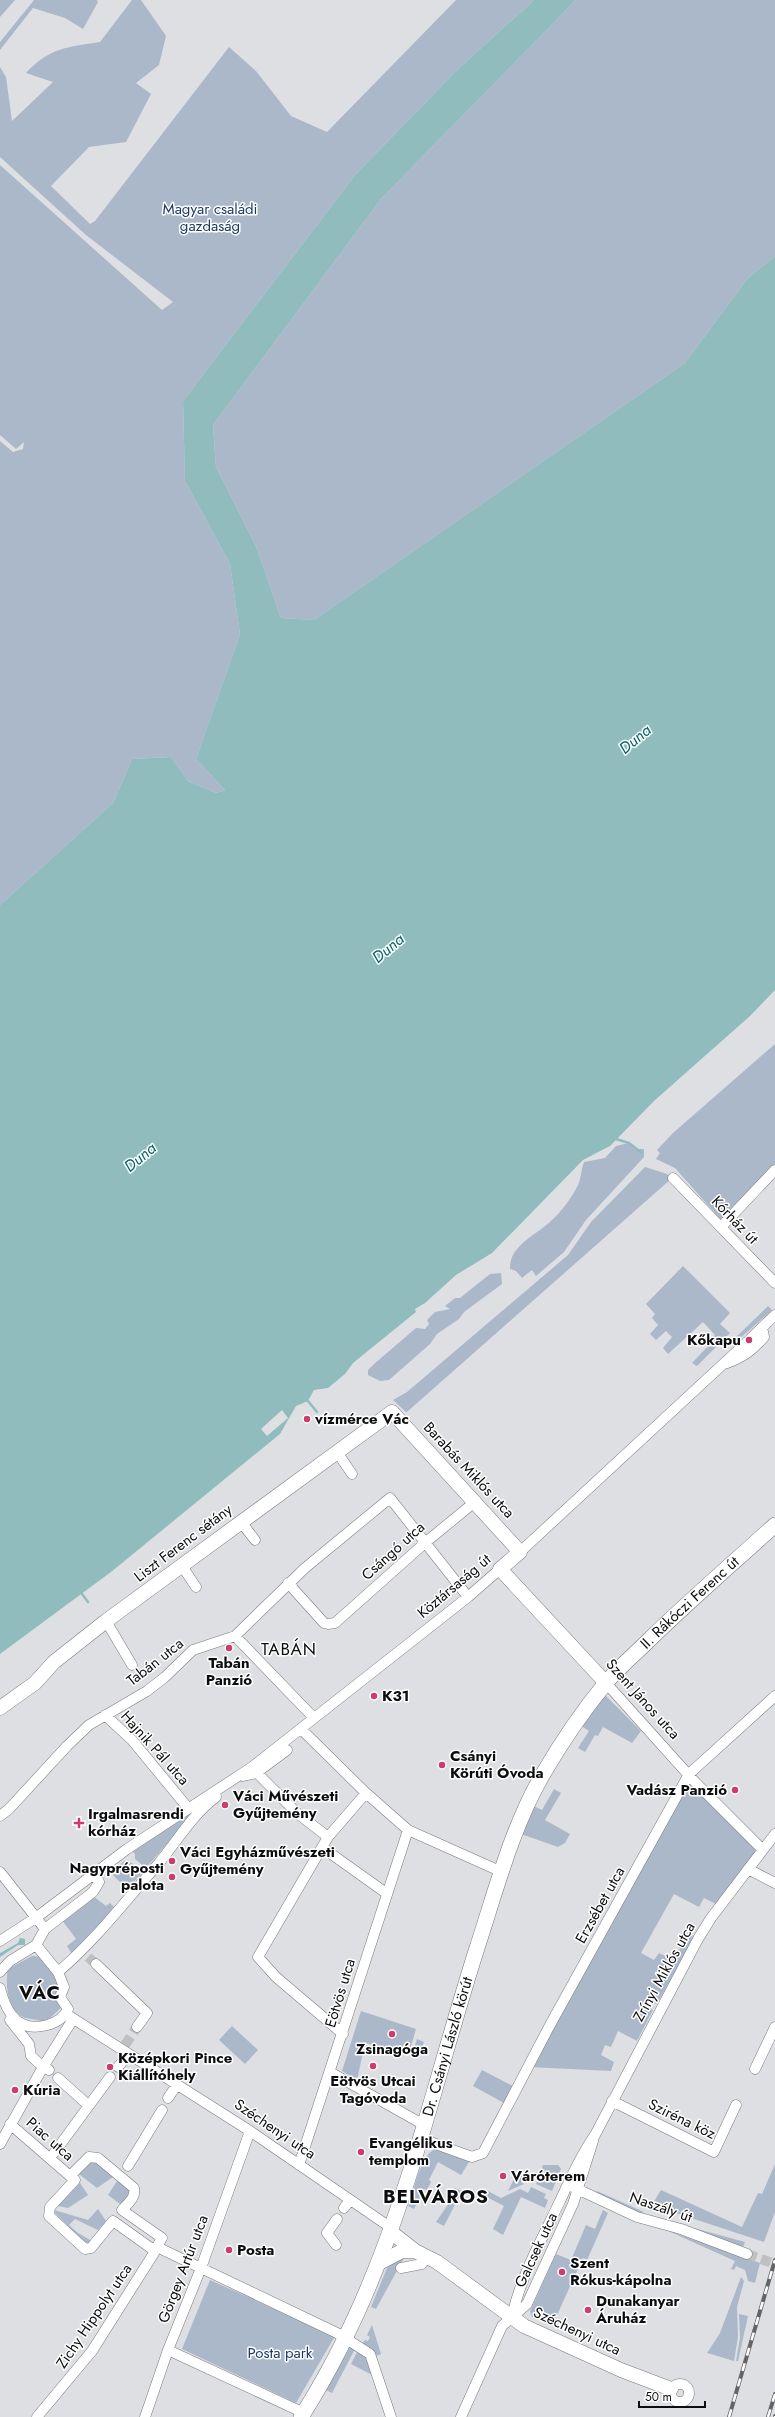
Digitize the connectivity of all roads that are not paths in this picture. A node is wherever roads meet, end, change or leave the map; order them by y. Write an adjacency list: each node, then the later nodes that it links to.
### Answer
1 (775, 1170): 3 (street)
2 (673, 1178): 3 (street, Kórház út)
3 (721, 1227): 4 (street, Kórház út)
4 (775, 1283)
5 (770, 1322): 6 (street, Köztársaság út); 6 (street, Köztársaság út)
6 (722, 1365): 15 (street, Köztársaság út)
7 (392, 1412): 8 (street, Liszt Ferenc sétány); 10 (street, Barabás Miklós utca)
8 (337, 1452): 9 (street); 11 (street, Liszt Ferenc sétány)
9 (352, 1474)
10 (476, 1501): 14 (street, Csángó utca); 15 (street, Barabás Miklós utca)
11 (241, 1522): 13 (street); 16 (street, Liszt Ferenc sétány)
12 (775, 1525): 24 (main road, II. Rákóczi Ferenc út)
13 (255, 1540)
14 (426, 1542): 18 (street, Csángó utca); 18 (street, Tabán utca); 20 (street)
15 (520, 1552): 17 (street, Köztársaság út)
16 (182, 1566): 19 (street); 21 (street, Liszt Ferenc sétány)
17 (500, 1569): 20 (street, Köztársaság út); 24 (street, Szent János utca)
18 (288, 1583): 22 (street, Tabán utca)
19 (196, 1587)
20 (468, 1597): 28 (street, Köztársaság út)
21 (106, 1621): 23 (street); 26 (street, Liszt Ferenc sétány)
22 (235, 1636): 27 (street, Tabán utca); 28 (street)
23 (132, 1665)
24 (606, 1683): 32 (street, Szent János utca); 43 (main road, Dr. Csányi László körút)
25 (775, 1696): 32 (street, Erzsébet utca)
26 (0, 1708)
27 (105, 1715): 34 (street, Hajnik Pál utca); 35 (street, Tabán utca)
28 (314, 1718): 29 (street, Köztársaság út)
29 (301, 1729): 31 (street, Köztársaság út); 33 (street)
30 (287, 1750): 31 (street)
31 (256, 1772): 34 (street, Köztársaság út); 38 (street); 53 (street)
32 (688, 1774): 40 (street, Szent János utca); 75 (street, Erzsébet utca)
33 (366, 1793): 36 (street); 38 (street)
34 (185, 1805): 44 (street, Köztársaság út)
35 (0, 1816)
36 (408, 1830): 43 (street); 46 (street, Eötvös utca)
37 (775, 1834): 40 (street, Zrínyi Miklós utca)
38 (328, 1838): 39 (street)
39 (323, 1848): 46 (street); 59 (street)
40 (763, 1850): 41 (street, Zrínyi Miklós utca)
41 (748, 1869): 45 (street); 69 (street, Zrínyi Miklós utca)
42 (0, 1872): 47 (street)
43 (502, 1872): 75 (main road, Dr. Csányi László körút)
44 (94, 1875): 47 (street, Köztársaság út); 48 (street)
45 (775, 1883)
46 (386, 1893): 59 (street, Eötvös utca)
47 (37, 1917): 48 (street); 49 (street, Köztársaság út)
48 (45, 1929): 50 (street)
49 (0, 1941)
50 (36, 1945): 52 (street); 53 (street)
51 (96, 1964): 57 (street)
52 (0, 1972)
53 (58, 1972): 56 (street)
54 (0, 1988): 55 (street)
55 (7, 2008): 56 (street); 62 (street)
56 (69, 2017): 60 (street, Széchenyi utca); 62 (street)
57 (137, 2027)
58 (775, 2027): 63 (street)
59 (343, 2034): 64 (street, Eötvös utca)
60 (125, 2050): 61 (street); 67 (street, Széchenyi utca)
61 (118, 2067)
62 (46, 2068): 73 (street)
63 (755, 2068)
64 (330, 2072): 75 (street); 79 (street, Eötvös utca)
65 (110, 2077): 70 (street)
66 (58, 2078): 70 (street)
67 (176, 2086): 68 (street); 74 (street, Széchenyi utca)
68 (168, 2098)
69 (612, 2101): 71 (street, Sziréna köz); 76 (street, Zrínyi Miklós utca)
70 (88, 2105): 78 (street)
71 (736, 2105)
72 (162, 2110): 80 (street)
73 (12, 2120): 77 (street); 81 (street, Piac utca)
74 (250, 2131): 79 (street, Széchenyi utca); 95 (street, Görgey Artúr utca)
75 (424, 2133): 87 (main road, Dr. Csányi László körút)
76 (595, 2135): 82 (street, Zrínyi Miklós utca); 83 (street, Zrínyi Miklós utca)
77 (0, 2144)
78 (54, 2153)
79 (299, 2165): 87 (street, Széchenyi utca)
80 (128, 2166)
81 (70, 2176): 84 (street); 86 (street)
82 (568, 2185): 83 (street, Naszály út); 97 (street, Galcsek utca)
83 (579, 2190): 91 (street, Naszály út); 97 (street, Galcsek utca)
84 (122, 2210): 86 (street); 89 (street)
85 (337, 2219): 88 (street)
86 (113, 2221): 89 (street)
87 (390, 2227): 90 (street, Széchenyi utca); 92 (street, Széchenyi utca); 93 (main road, Dr. Csányi László körút)
88 (336, 2245)
89 (156, 2249): 95 (street); 102 (street, Zichy Hippolyt utca)
90 (415, 2251): 92 (street, Széchenyi utca); 93 (street)
91 (747, 2254)
92 (437, 2262): 97 (street, Széchenyi utca)
93 (379, 2263): 98 (main road, Dr. Csányi László körút)
94 (422, 2264): 96 (street)
95 (201, 2268): 98 (street); 99 (street, Görgey Artúr utca)
96 (401, 2268)
97 (512, 2316): 100 (street, Széchenyi utca); 105 (street, Galcsek utca)
98 (346, 2338): 101 (main road, Dr. Csányi László körút); 104 (street)
99 (168, 2350): 101 (street); 103 (street, Görgey Artúr utca)
100 (671, 2389)
101 (303, 2415)
102 (37, 2417)
103 (145, 2417)
104 (391, 2417)
105 (461, 2417)

